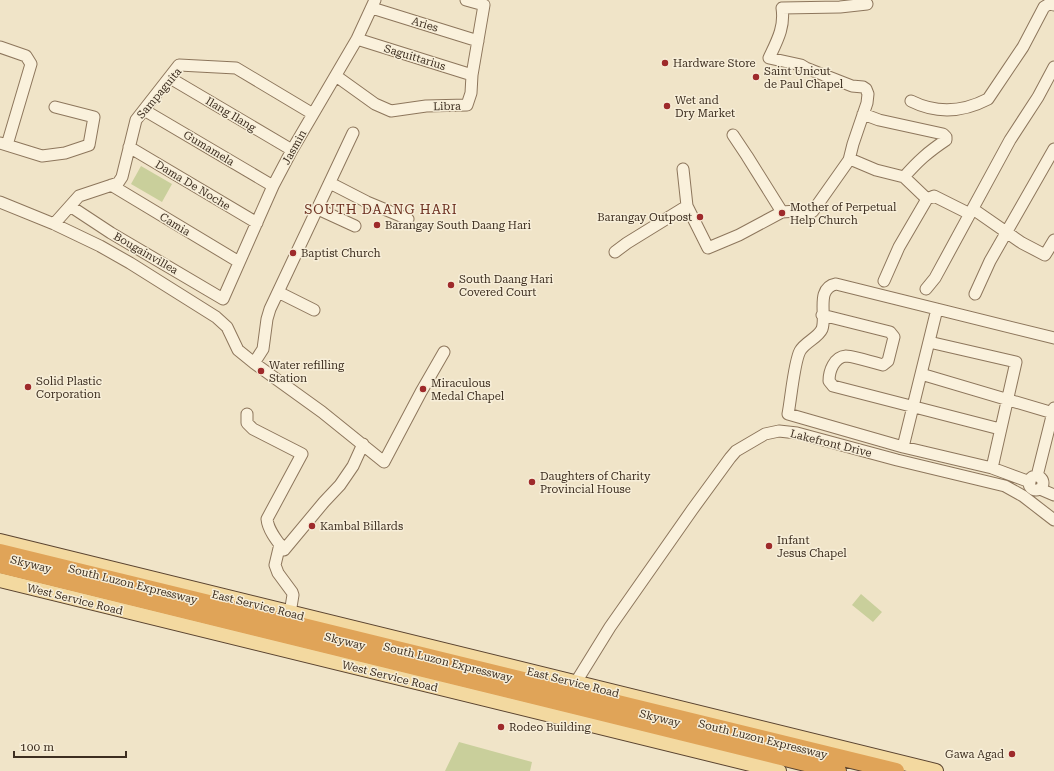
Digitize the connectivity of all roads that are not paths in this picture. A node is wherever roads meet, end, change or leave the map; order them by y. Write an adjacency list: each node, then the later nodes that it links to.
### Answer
1 (466, 0): 6 (street, Libra)
2 (374, 4): 5 (street, Jasmin); 6 (street, Aries)
3 (867, 4): 16 (street)
4 (1054, 5): 12 (street)
5 (358, 39): 9 (street, Saguittarius); 10 (street, Jasmin)
6 (478, 41): 9 (street, Libra)
7 (0, 47): 19 (street)
8 (1054, 67): 35 (street)
9 (472, 75): 10 (street, Libra)
10 (336, 76): 15 (street, Jasmin)
11 (170, 78): 14 (street, Sampaguita); 15 (street, Sampaguita); 22 (street, Ilang Ilang)
12 (911, 101)
13 (55, 107): 19 (street)
14 (144, 110): 20 (street, Sampaguita); 28 (street, Gumamela)
15 (313, 114): 22 (street, Jasmin)
16 (863, 114): 23 (street); 25 (street)
17 (352, 133): 26 (street)
18 (733, 135): 34 (street)
19 (4, 144)
20 (129, 147): 27 (street, Sampaguita); 37 (street, Dama De Noche)
21 (1054, 149): 40 (street)
22 (292, 150): 28 (street, Jasmin)
23 (850, 159): 25 (street); 34 (street)
24 (683, 169): 32 (street)
25 (904, 177): 29 (street)
26 (330, 184): 33 (street); 36 (street)
27 (111, 185): 31 (street, Sampaguita); 44 (street, Camia)
28 (273, 186): 37 (street, Jasmin)
29 (927, 199): 35 (street); 45 (street)
30 (0, 202): 38 (street)
31 (70, 206): 38 (street, Sampaguita); 49 (street, Bougainvillea)
32 (687, 206): 34 (street); 42 (street)
33 (318, 209): 39 (street); 47 (street)
34 (782, 212)
35 (972, 212): 40 (street); 46 (street)
36 (408, 219)
37 (257, 223): 44 (street, Jasmin)
38 (54, 224): 56 (street)
39 (355, 226)
40 (1007, 232): 43 (street); 48 (street)
41 (1054, 240): 43 (street)
42 (615, 252)
43 (1049, 256)
44 (239, 262): 49 (street, Jasmin)
45 (884, 281)
46 (926, 289)
47 (278, 292): 51 (street); 56 (street)
48 (975, 294)
49 (223, 299)
50 (936, 309): 52 (street); 53 (street); 54 (street)
51 (314, 310)
52 (822, 315): 59 (street); 64 (street)
53 (1054, 338)
54 (929, 342): 57 (street); 58 (street)
55 (444, 352): 63 (street)
56 (254, 363): 63 (street)
57 (921, 374): 58 (street); 59 (street)
58 (1008, 400): 60 (street); 62 (street)
59 (913, 407): 62 (street); 64 (street)
60 (1054, 410): 66 (street)
61 (247, 414): 70 (street)
62 (1000, 430): 65 (street)
63 (363, 444): 70 (street)
64 (903, 447): 65 (street)
65 (992, 468): 66 (street)
66 (1041, 482): 67 (street)
67 (1054, 495)
68 (1054, 520): 77 (street, Lakefront Drive)
69 (0, 541): 76 (main road, East Service Road)
70 (280, 544): 76 (street)
71 (0, 552): 82 (highway, South Luzon Expressway)
72 (0, 556): 81 (highway, Skyway)
73 (0, 565): 80 (highway, Skyway)
74 (0, 571): 79 (highway, South Luzon Expressway)
75 (0, 580): 78 (main road, West Service Road)
76 (290, 613): 77 (main road, East Service Road)
77 (576, 682): 83 (main road, East Service Road)
78 (780, 771)
79 (814, 771)
80 (838, 771)
81 (877, 771)
82 (896, 771)
83 (936, 771)

